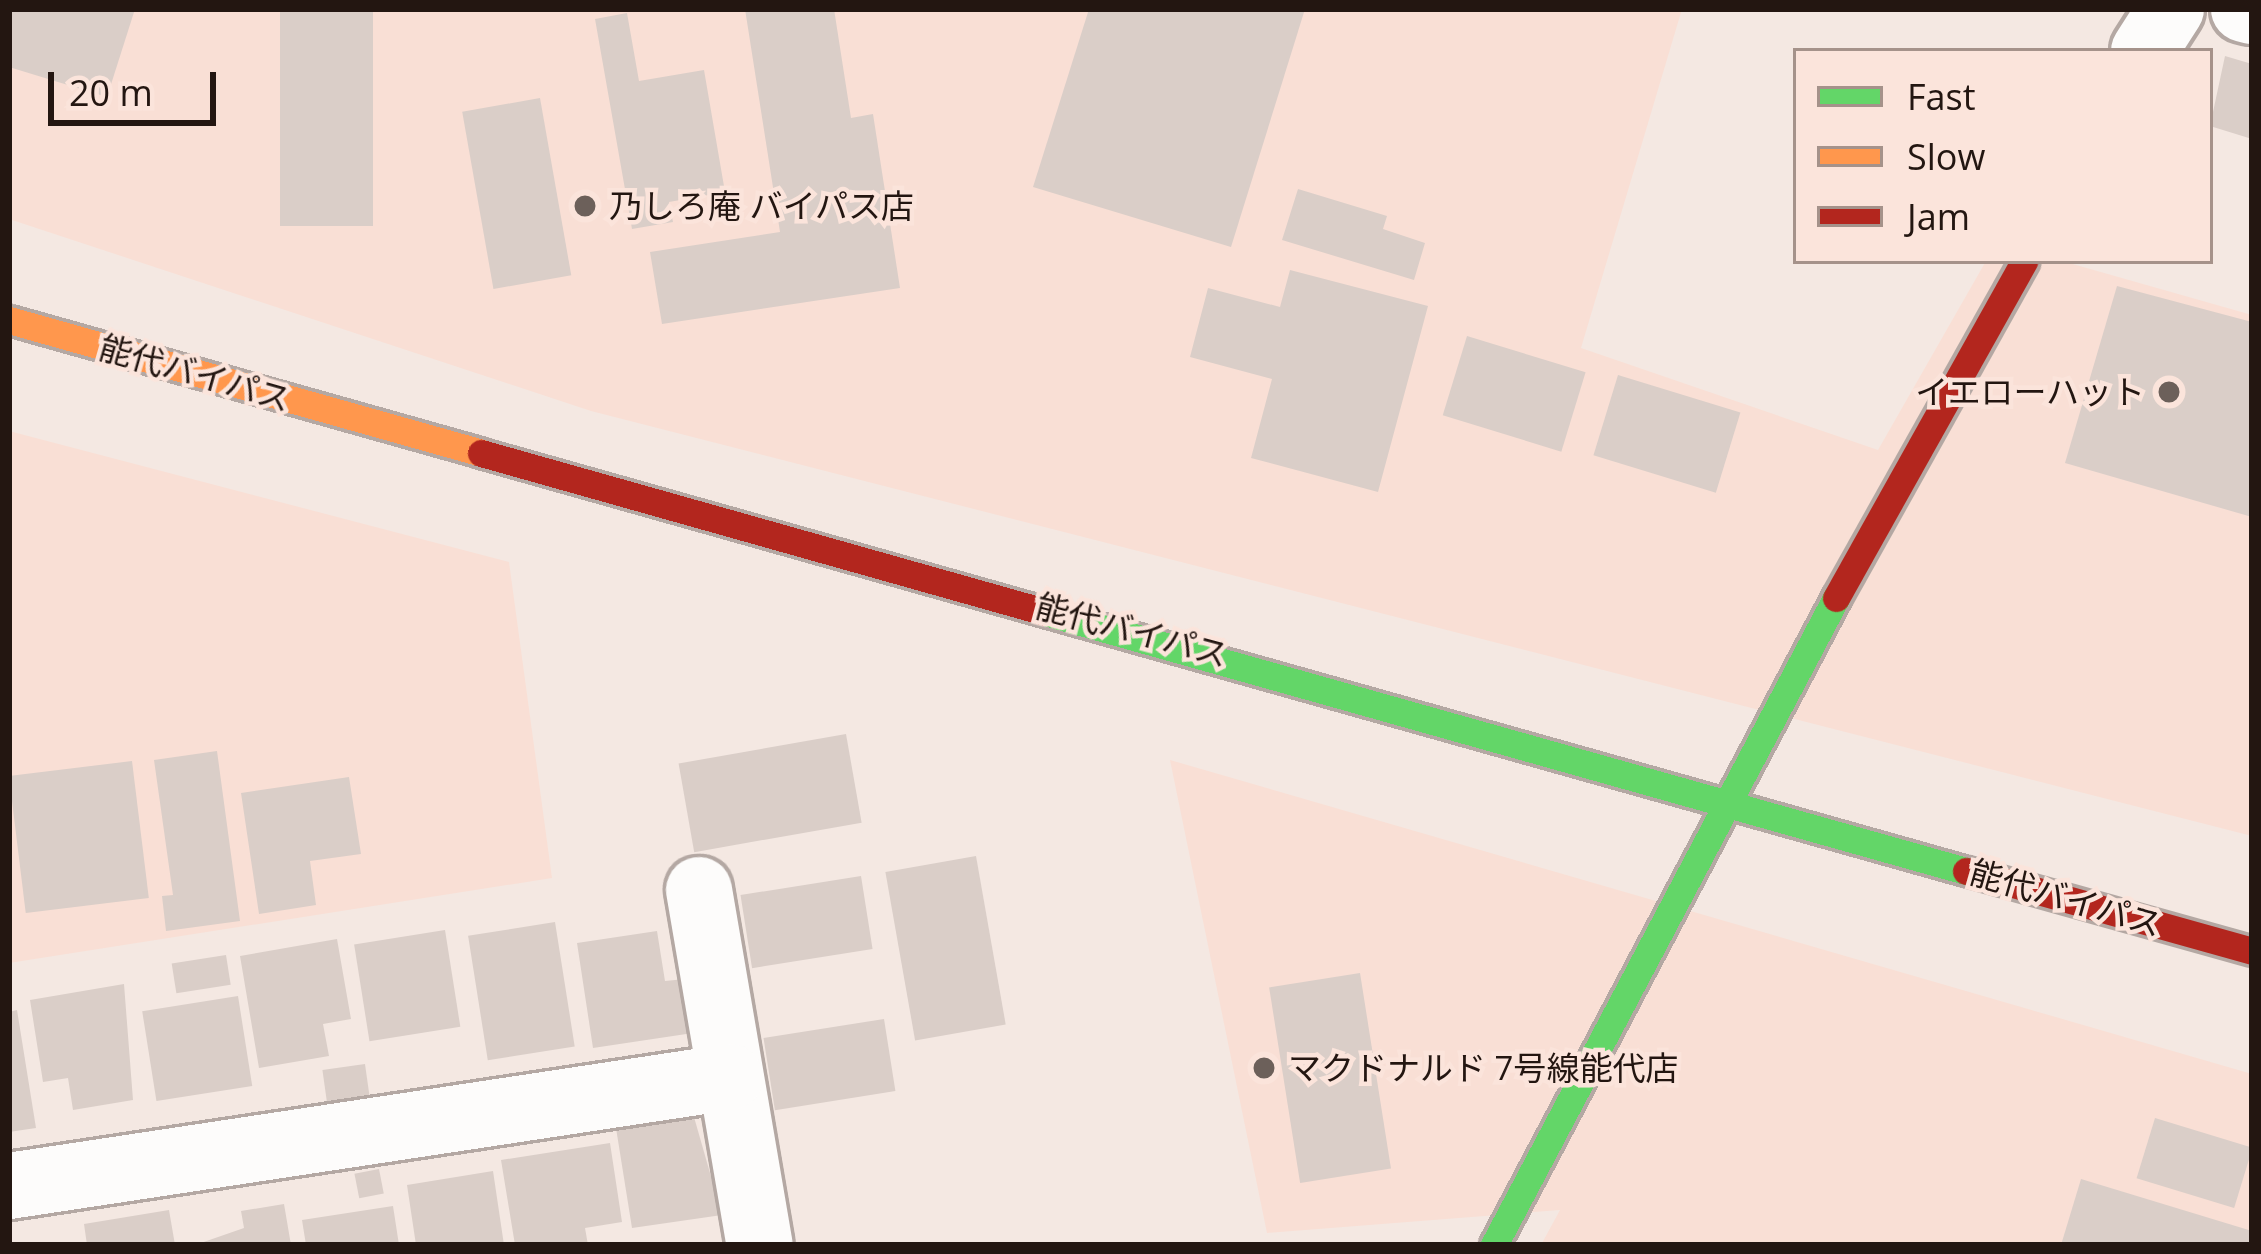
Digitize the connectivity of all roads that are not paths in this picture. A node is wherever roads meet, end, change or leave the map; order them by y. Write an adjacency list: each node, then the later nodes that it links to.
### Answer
1 (2170, 9): 2 (street)
2 (2146, 48)
3 (2022, 264): 5 (main road)
4 (9, 320): 5 (main road, 能代バイパス)
5 (1722, 801): 7 (main road, 能代バイパス); 11 (main road)
6 (699, 890): 8 (street)
7 (2252, 951)
8 (730, 1077): 9 (street); 10 (street)
9 (9, 1186)
10 (760, 1245)
11 (1494, 1245)

